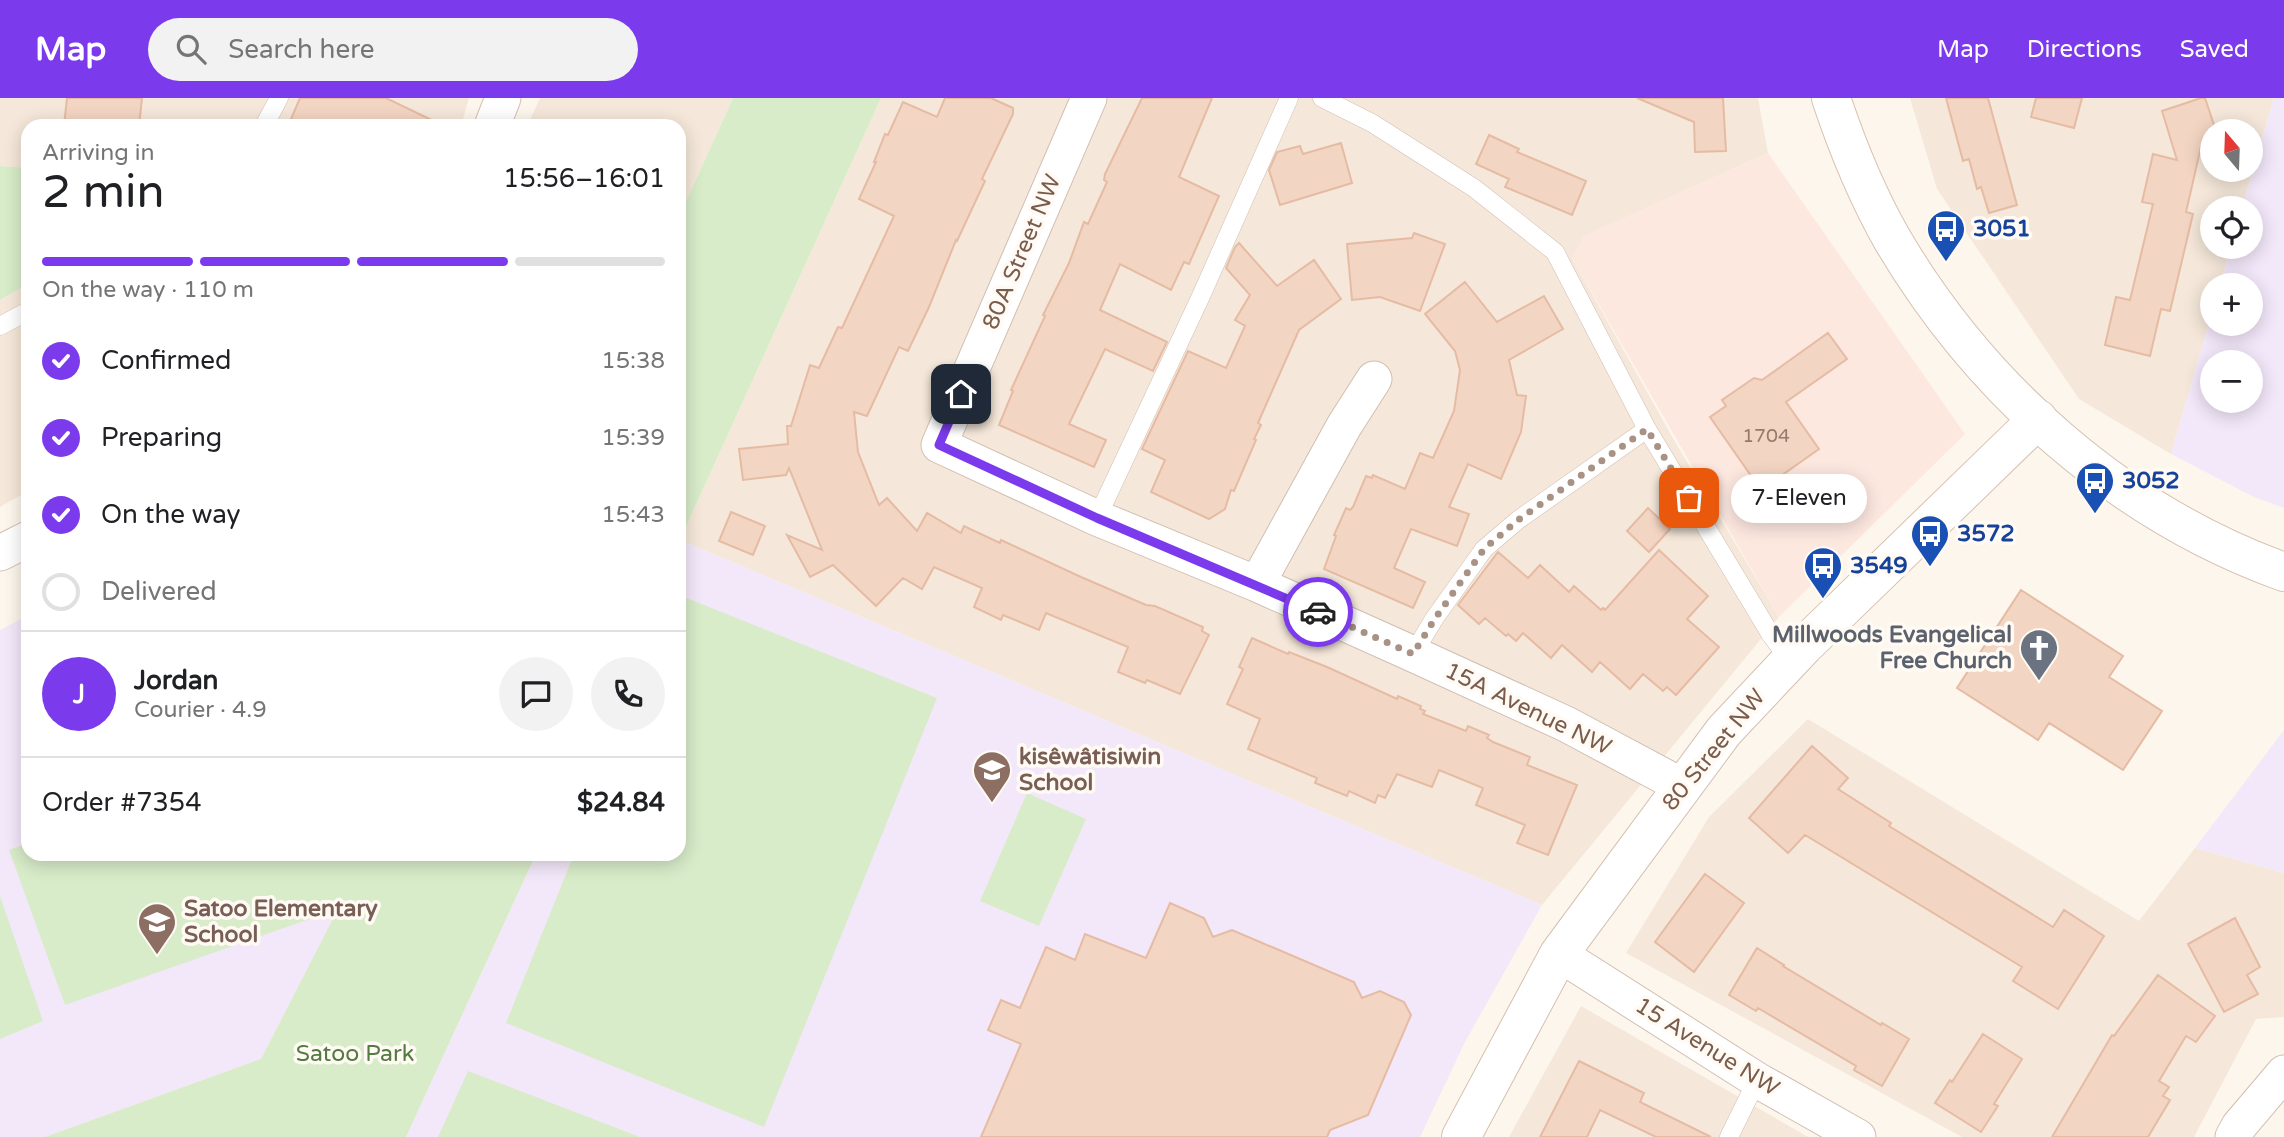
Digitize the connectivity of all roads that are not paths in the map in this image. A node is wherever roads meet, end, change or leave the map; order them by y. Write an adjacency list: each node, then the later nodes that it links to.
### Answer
1 (279, 98): 7 (lane)
2 (503, 98): 8 (street)
3 (1089, 98): 14 (street, 80A Street NW)
4 (1289, 98): 15 (lane)
5 (1322, 98): 13 (lane)
6 (1831, 98): 12 (street)
7 (268, 119)
8 (495, 119)
9 (21, 315): 10 (lane)
10 (0, 326)
11 (1374, 379): 19 (street)
12 (2038, 419): 18 (street); 21 (street, 80 Street NW)
13 (1647, 429): 20 (lane); 21 (lane)
14 (939, 445): 15 (street, 15A Avenue NW)
15 (1097, 518): 19 (street, 15A Avenue NW)
16 (21, 542): 17 (street)
17 (0, 553)
18 (2284, 572)
19 (1257, 584): 20 (street, 15A Avenue NW)
20 (1413, 654): 22 (street, 15A Avenue NW)
21 (1790, 661): 22 (street, 80 Street NW)
22 (1682, 786): 23 (street, 80 Street NW)
23 (1559, 954): 25 (street, 15 Avenue NW); 26 (street, 80 Street NW)
24 (2284, 1073): 29 (street)
25 (1757, 1080): 27 (lane); 28 (street, 15 Avenue NW)
26 (1461, 1137)
27 (1729, 1137)
28 (1858, 1137)
29 (2233, 1137)

